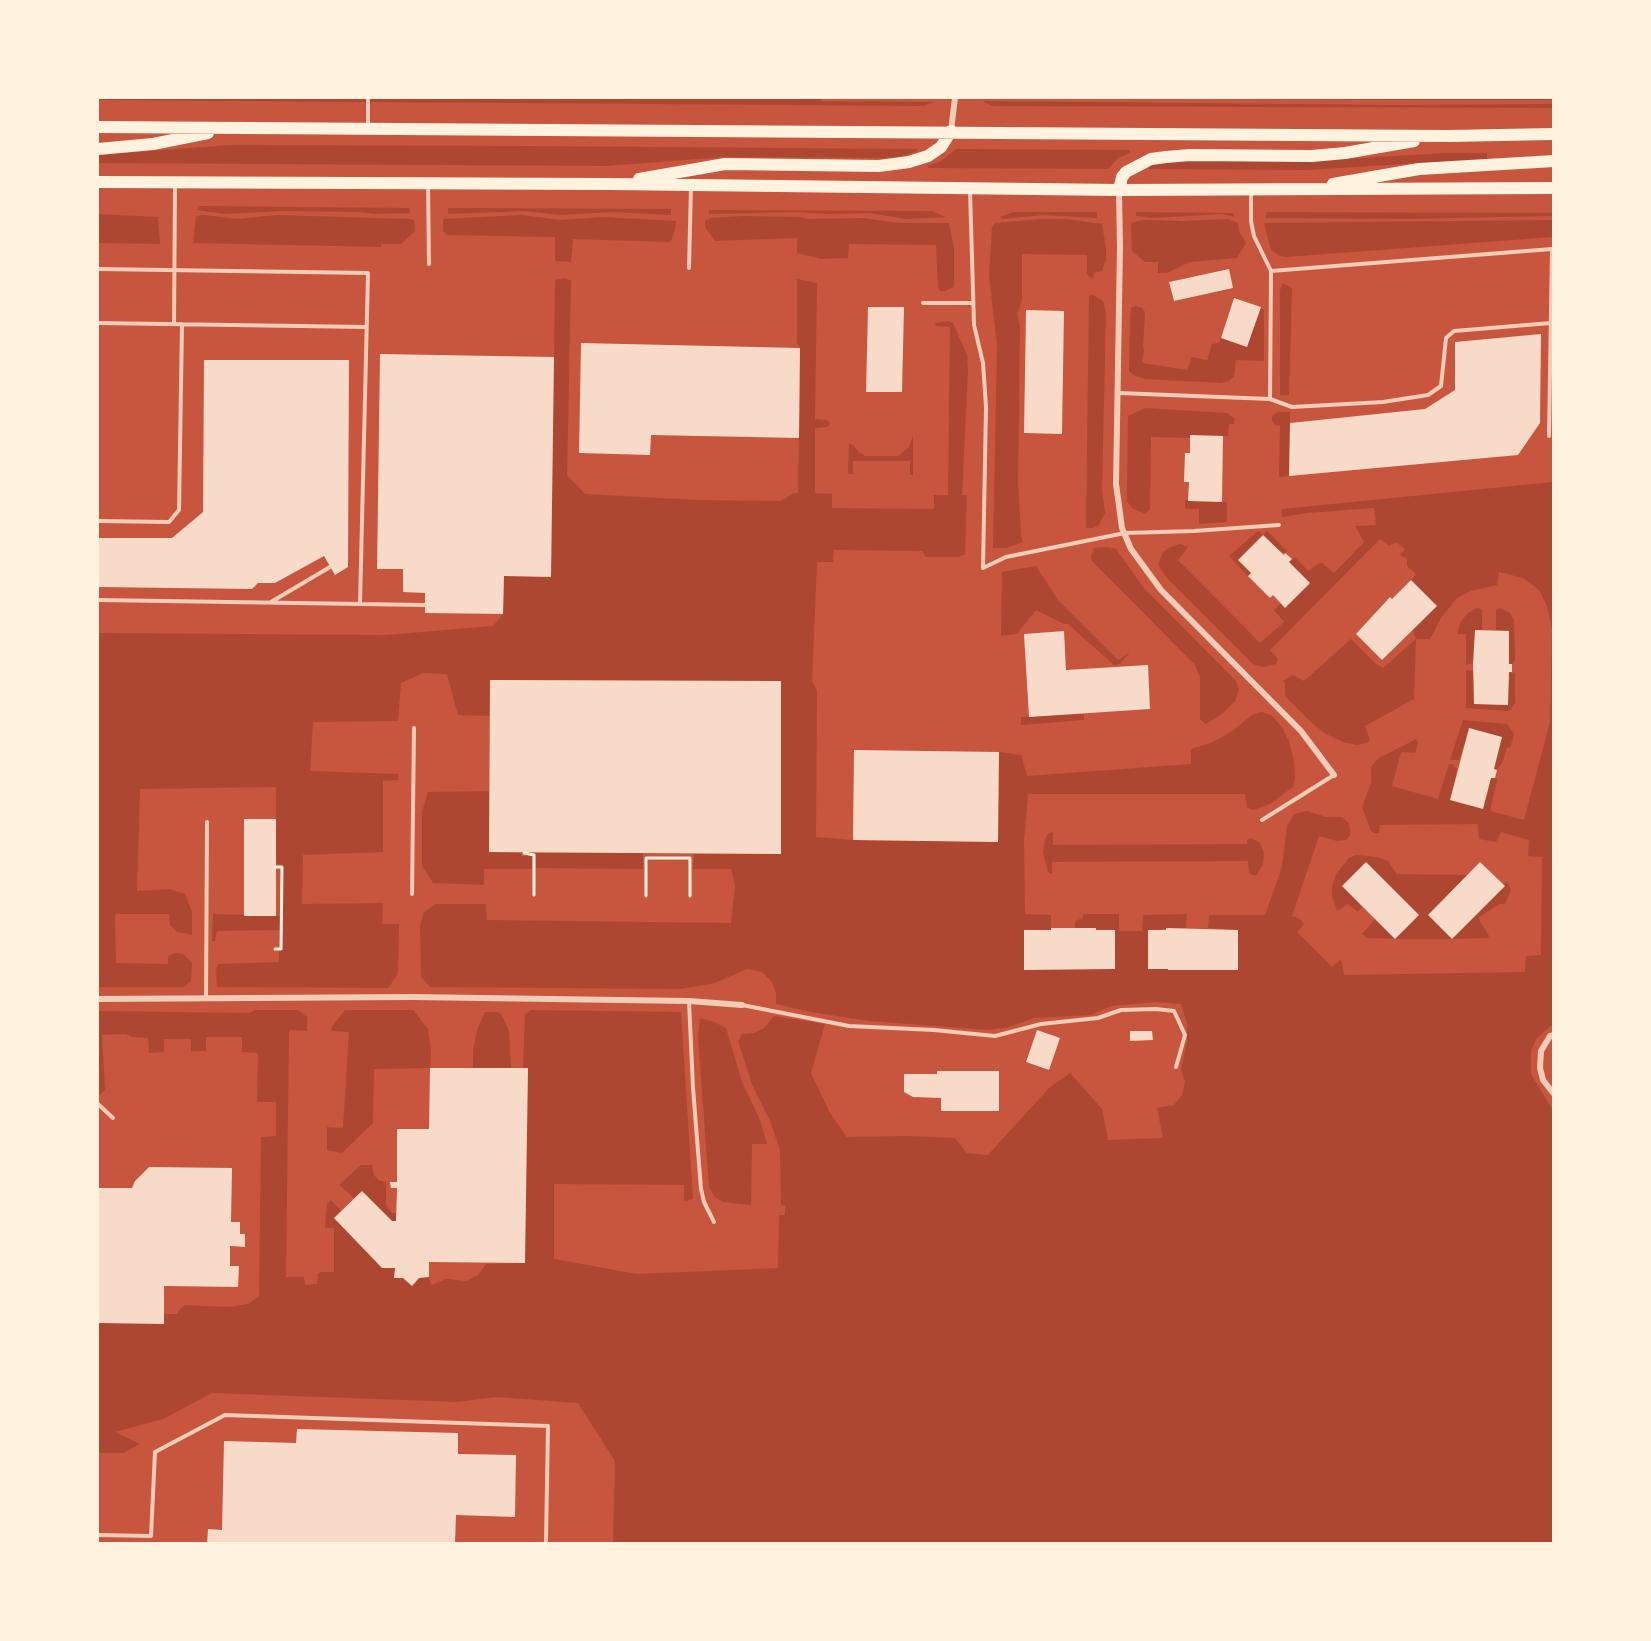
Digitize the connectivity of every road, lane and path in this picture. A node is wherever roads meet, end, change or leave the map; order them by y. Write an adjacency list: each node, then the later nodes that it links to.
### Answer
1 (368, 98): 5 (lane)
2 (955, 98): 6 (street)
3 (98, 127): 4 (main road)
4 (233, 128): 5 (main road); 9 (main road)
5 (368, 128): 6 (main road)
6 (951, 131): 8 (main road); 14 (main road)
7 (1554, 134): 8 (main road)
8 (1448, 136): 18 (main road)
9 (98, 149)
10 (1554, 161): 20 (main road)
11 (98, 182): 12 (main road)
12 (175, 182): 13 (main road); 25 (lane)
13 (428, 183): 14 (main road); 22 (lane)
14 (608, 184): 15 (main road)
15 (691, 186): 16 (main road); 24 (lane)
16 (970, 188): 18 (main road); 28 (lane)
17 (1554, 188): 20 (main road)
18 (1119, 190): 19 (main road); 34 (street)
19 (1251, 190): 20 (main road); 26 (lane)
20 (1299, 190)
21 (1553, 249): 26 (lane); 30 (lane)
22 (429, 264)
23 (98, 268): 25 (lane)
24 (689, 268)
25 (175, 269): 31 (lane); 33 (lane)
26 (1271, 271): 35 (lane)
27 (923, 303): 28 (lane)
28 (974, 303): 39 (lane)
29 (98, 323): 31 (lane)
30 (1551, 323): 35 (lane); 36 (lane)
31 (174, 324): 32 (lane)
32 (182, 324): 33 (lane); 37 (lane)
33 (366, 327): 43 (lane)
34 (1119, 393): 35 (lane); 39 (street)
35 (1270, 399)
36 (1549, 436)
37 (98, 521)
38 (1279, 525): 39 (lane)
39 (1125, 533): 46 (street)
40 (330, 567): 42 (lane)
41 (98, 600): 42 (lane)
42 (270, 603): 43 (lane)
43 (360, 604): 44 (lane)
44 (424, 606)
45 (414, 728): 51 (lane)
46 (1334, 776): 47 (lane)
47 (1262, 820)
48 (207, 822): 56 (lane)
49 (524, 853): 52 (path)
50 (276, 867): 55 (path)
51 (412, 894)
52 (534, 895)
53 (646, 896): 54 (path)
54 (690, 896)
55 (275, 949)
56 (206, 998): 57 (street); 58 (street)
57 (98, 999)
58 (689, 1001): 59 (street); 65 (lane)
59 (742, 1005): 61 (lane)
60 (1554, 1035): 62 (street)
61 (1176, 1066)
62 (1554, 1094)
63 (98, 1104): 64 (lane)
64 (113, 1118)
65 (714, 1222)
66 (98, 1535): 67 (lane)
67 (546, 1541)

